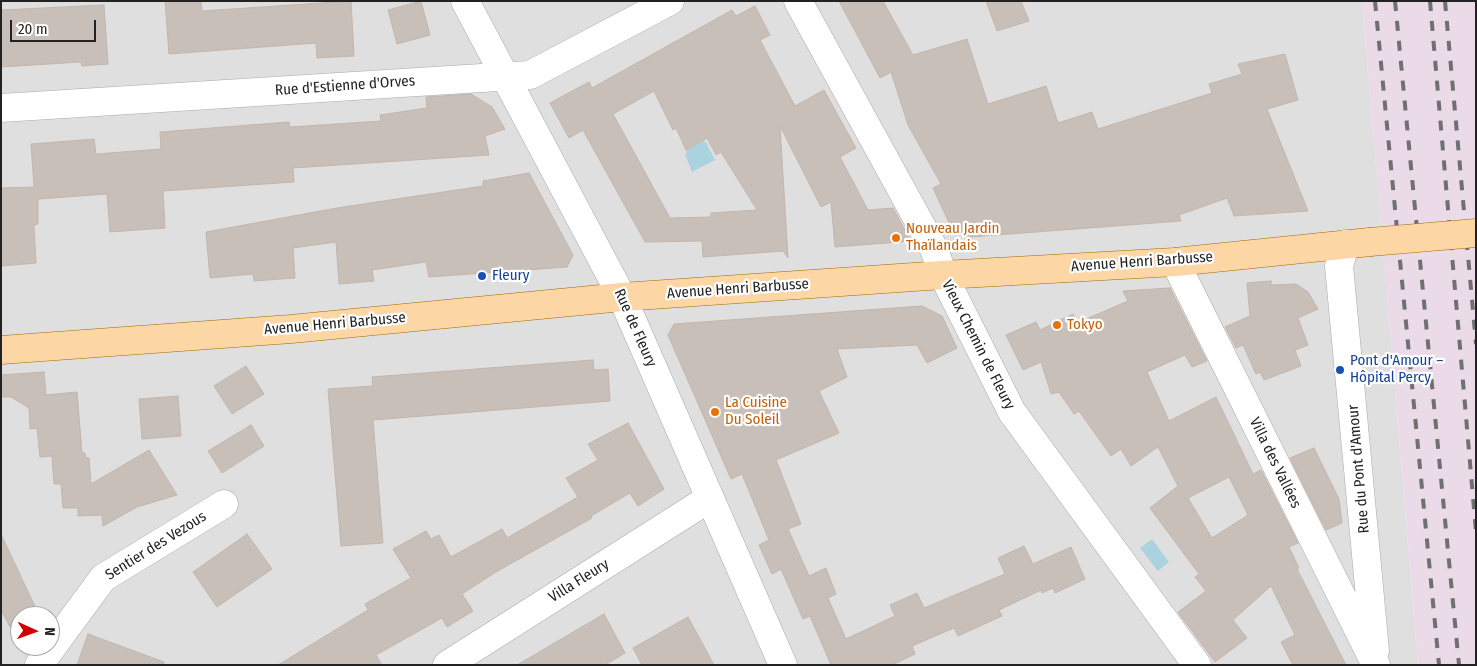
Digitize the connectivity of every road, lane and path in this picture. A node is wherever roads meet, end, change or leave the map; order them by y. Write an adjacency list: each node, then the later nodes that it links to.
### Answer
1 (465, 1): 4 (street, Rue de Fleury)
2 (670, 1): 4 (street, Rue d'Estienne d'Orves)
3 (798, 1): 9 (street, Vieux Chemin de Fleury)
4 (503, 75): 5 (street, Rue d'Estienne d'Orves); 10 (street, Rue de Fleury)
5 (1, 108)
6 (1476, 233): 7 (main road, Avenue Henri Barbusse, bridge)
7 (1358, 243): 8 (main road, Avenue Henri Barbusse); 18 (street, Rue du Pont d'Amour)
8 (1175, 262): 9 (main road, Avenue Henri Barbusse); 18 (street, Villa des Vallées)
9 (943, 275): 10 (main road, Avenue Henri Barbusse); 17 (street, Vieux Chemin de Fleury)
10 (622, 297): 11 (main road, Avenue Henri Barbusse); 12 (street, Rue de Fleury)
11 (1, 350)
12 (710, 498): 15 (street, Villa Fleury); 16 (street, Rue de Fleury)
13 (224, 504): 14 (street, Sentier des Vezous)
14 (39, 665)
15 (447, 665)
16 (784, 665)
17 (1197, 665)
18 (1376, 665)

